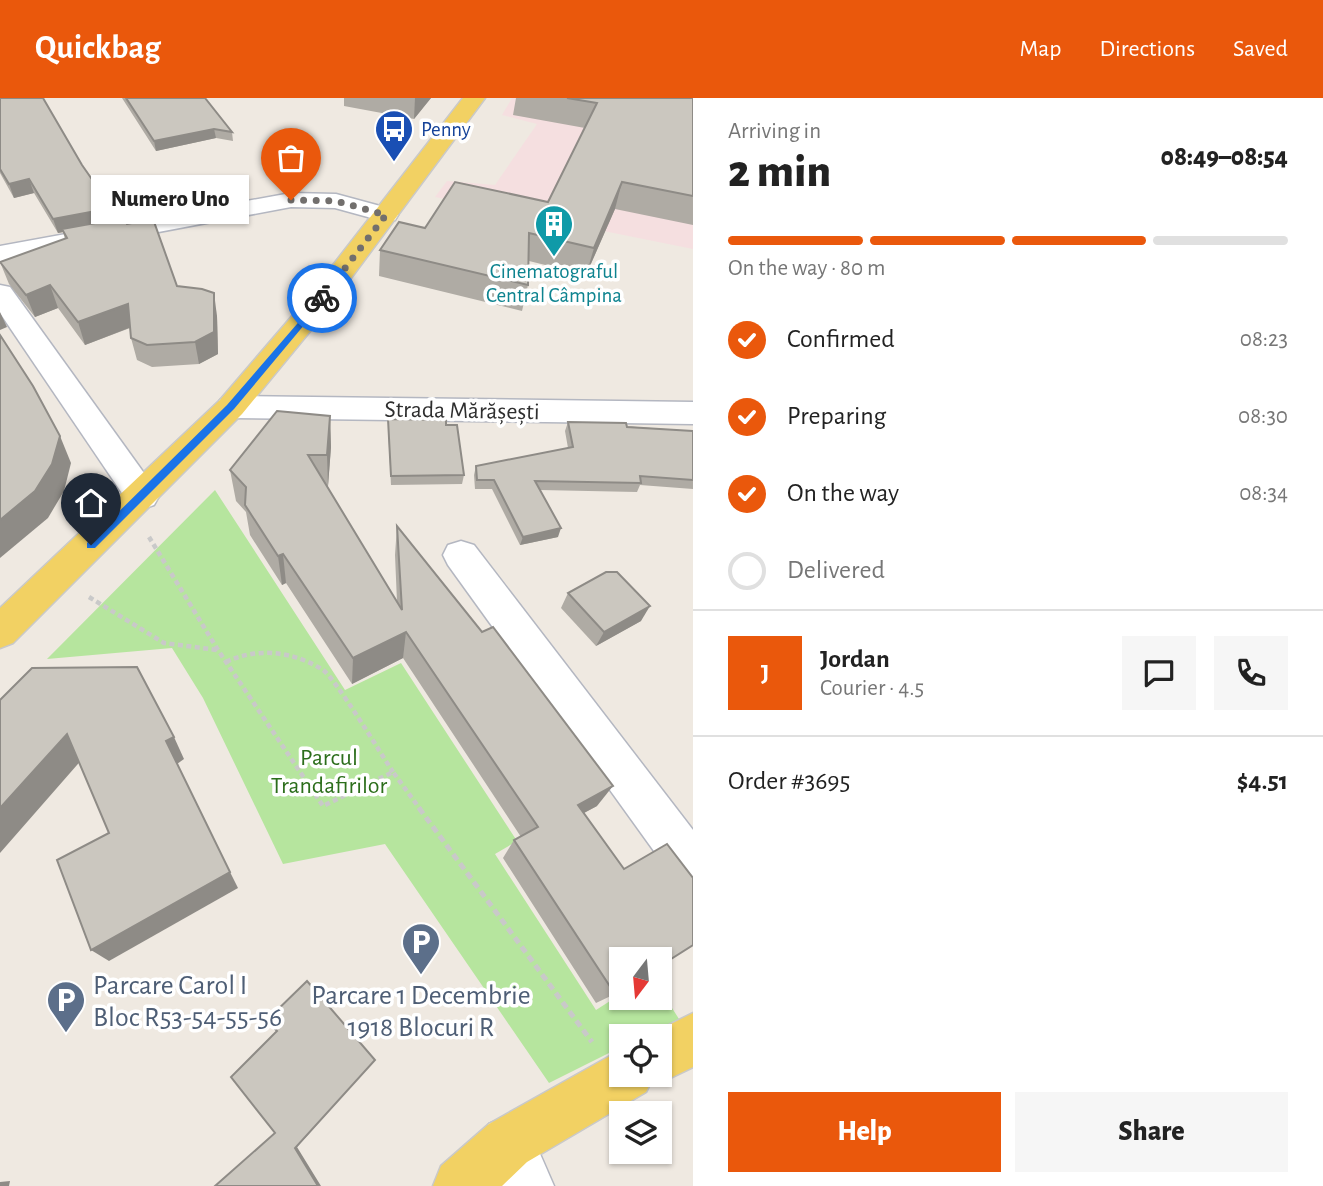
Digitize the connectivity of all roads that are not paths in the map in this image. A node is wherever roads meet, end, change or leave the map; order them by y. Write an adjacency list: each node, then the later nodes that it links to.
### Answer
1 (471, 99): 2 (main road)
2 (386, 215): 3 (street); 5 (main road)
3 (0, 254)
4 (0, 293): 7 (street)
5 (230, 407): 6 (street, Strada Mărășești); 7 (main road)
6 (693, 413)
7 (136, 502): 9 (main road)
8 (461, 555): 10 (street)
9 (0, 632)
10 (693, 867)
11 (693, 1039): 12 (main road)
12 (672, 1050)
13 (614, 1087): 14 (main road)
14 (517, 1164): 15 (main road)
15 (461, 1186)

